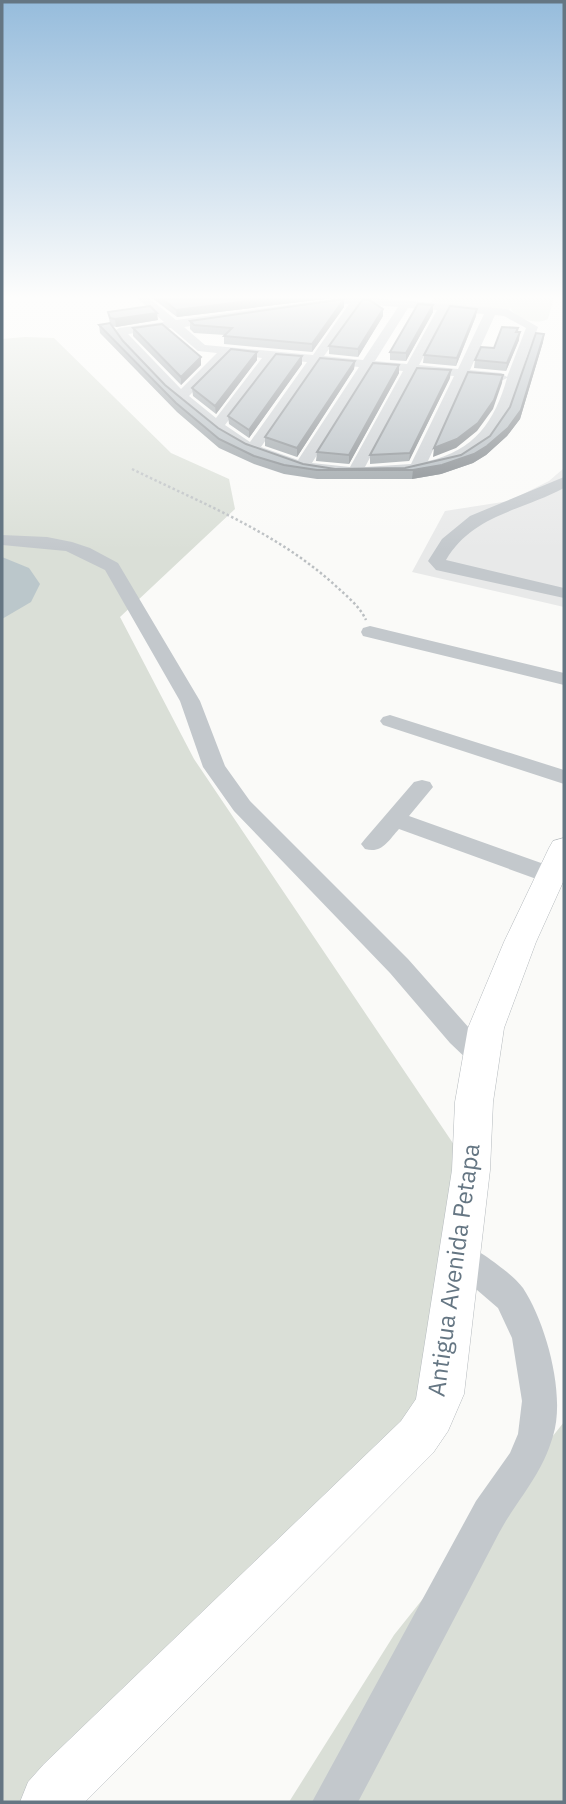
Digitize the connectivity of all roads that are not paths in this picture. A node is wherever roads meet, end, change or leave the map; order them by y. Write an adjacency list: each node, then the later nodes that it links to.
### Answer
1 (168, 382): 9 (street)
2 (195, 382): 9 (street)
3 (251, 382): 10 (street)
4 (300, 382): 11 (street)
5 (355, 382): 12 (street)
6 (405, 382): 14 (street)
7 (456, 382): 13 (street)
8 (511, 382): 13 (street)
9 (182, 396): 10 (street)
10 (218, 425): 11 (street)
11 (252, 449): 12 (street)
12 (302, 466): 14 (street)
13 (417, 468): 14 (street)
14 (355, 471)
15 (564, 482): 17 (street)
16 (2, 540): 26 (street)
17 (564, 593)
18 (370, 632): 19 (street)
19 (564, 679)
20 (390, 721): 21 (street)
21 (564, 777)
22 (422, 787): 23 (street)
23 (394, 819): 24 (street); 25 (street)
24 (373, 844)
25 (557, 861): 26 (main road, Antigua Avenida Petapa)
26 (481, 1055): 27 (main road, Antigua Avenida Petapa)
27 (459, 1255): 28 (main road, Antigua Avenida Petapa); 29 (street)
28 (48, 1802)
29 (334, 1802)

